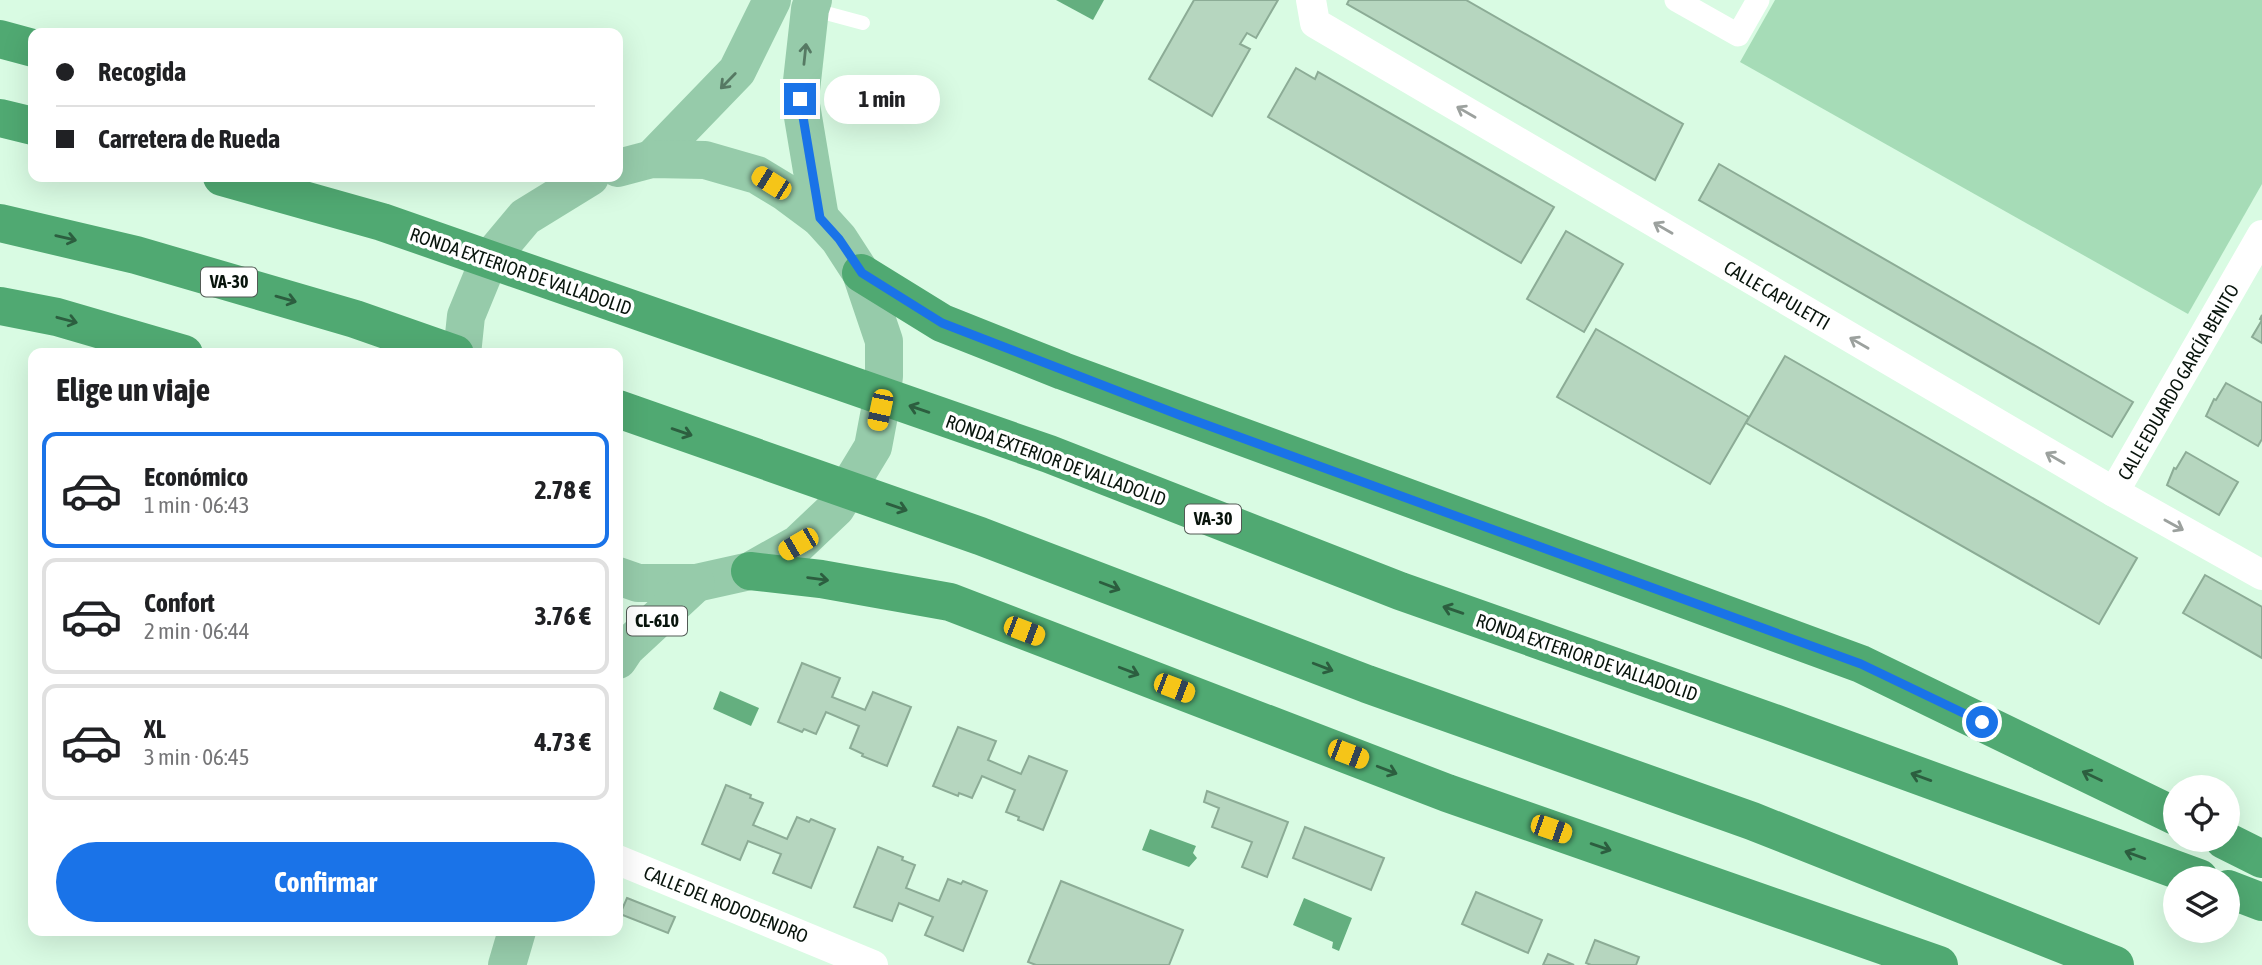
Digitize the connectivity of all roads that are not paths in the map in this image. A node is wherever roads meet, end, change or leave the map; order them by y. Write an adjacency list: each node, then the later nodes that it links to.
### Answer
1 (772, 0): 11 (main road, one-way to 11)
2 (1311, 0): 23 (street, CALLE CAPULETTI, one-way to 2)
3 (1676, 0): 4 (street)
4 (1758, 0)
5 (811, 4): 6 (lane); 14 (main road, one-way to 5)
6 (863, 23)
7 (0, 40): 8 (highway)
8 (28, 47)
9 (0, 118): 10 (highway)
10 (28, 126)
11 (635, 163): 14 (main road)
12 (240, 182): 33 (highway, RONDA EXTERIOR DE VALLADOLID / VA-30, one-way to 12)
13 (582, 182): 21 (main road)
14 (820, 218): 17 (main road)
15 (0, 223): 20 (highway, VA-30, one-way to 20)
16 (2262, 235): 23 (street, CALLE EDUARDO GARCÍA BENITO)
17 (862, 273): 24 (main road); 29 (highway, one-way to 17)
18 (0, 306): 19 (highway, one-way to 19)
19 (163, 348)
20 (438, 348)
21 (463, 348)
22 (623, 411): 40 (highway, one-way to 40)
23 (2114, 492): 25 (street, CALLE CAPULETTI, one-way to 25)
24 (750, 571): 27 (main road); 39 (highway, one-way to 39)
25 (2262, 575)
26 (623, 578): 27 (main road)
27 (696, 583): 28 (main road, CL-610)
28 (623, 653)
29 (2163, 810)
30 (2240, 848): 31 (highway)
31 (2262, 859)
32 (623, 862): 38 (street, CALLE DEL RODODENDRO)
33 (2166, 866)
34 (2240, 894): 35 (highway)
35 (2262, 902)
36 (516, 936): 37 (main road)
37 (507, 965)
38 (873, 965)
39 (1939, 965)
40 (2115, 965)

